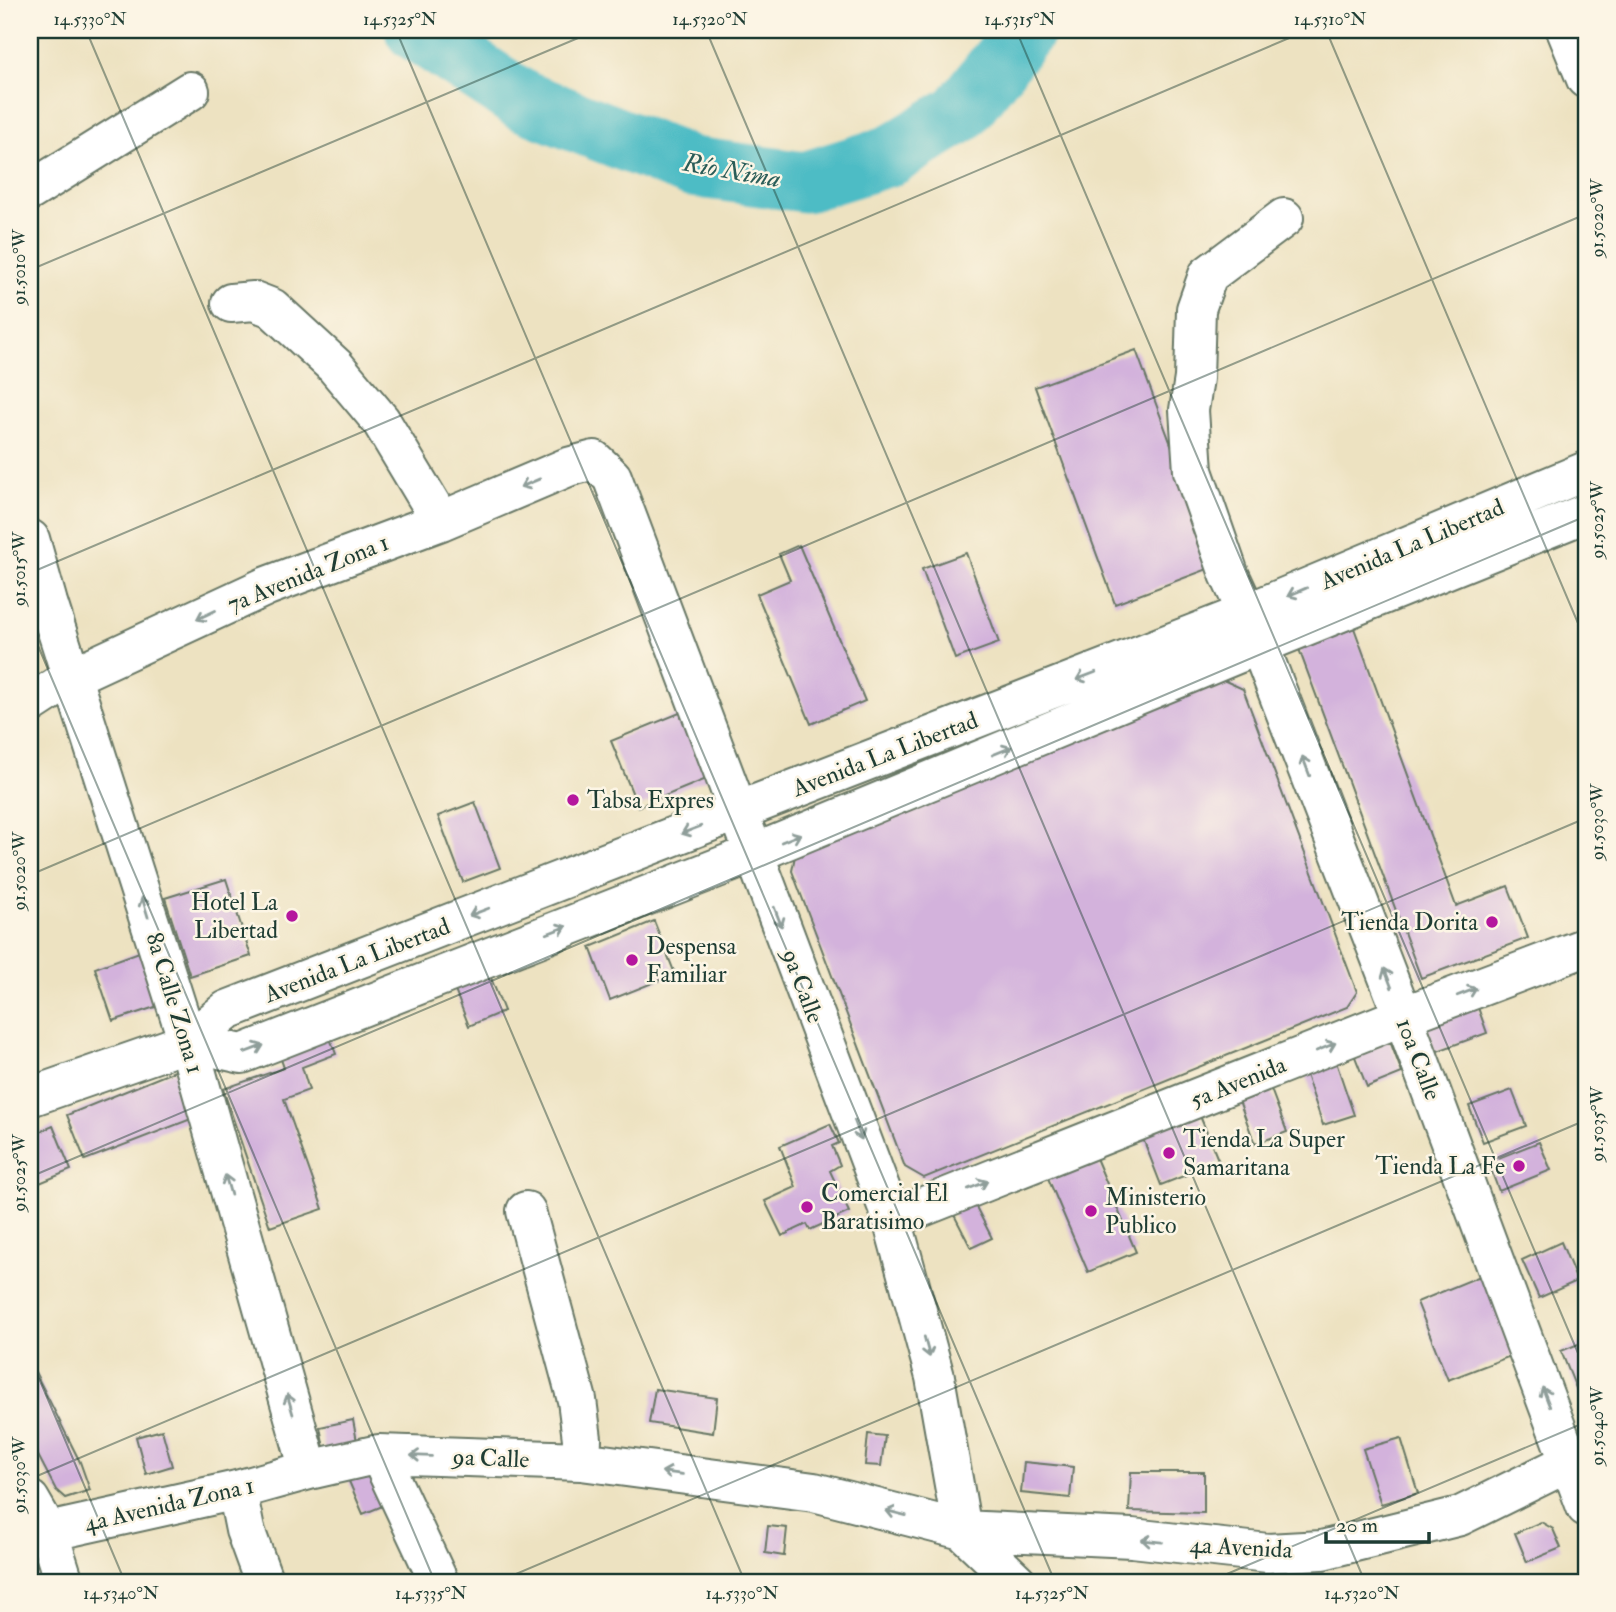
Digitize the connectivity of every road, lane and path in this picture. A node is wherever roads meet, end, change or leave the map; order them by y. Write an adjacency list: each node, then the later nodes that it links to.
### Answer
1 (1566, 30): 2 (street)
2 (1586, 79)
3 (190, 91): 4 (street)
4 (30, 191)
5 (1284, 218): 12 (street, 10a Calle)
6 (231, 303): 10 (street)
7 (594, 460): 10 (street, 7a Avenida Zona 1, one-way to 10); 15 (street, 9a Calle)
8 (1586, 471): 12 (street, Avenida La Libertad, one-way to 12)
9 (1586, 513): 12 (street, Avenida La Libertad)
10 (441, 521): 13 (street, 7a Avenida Zona 1, one-way to 13)
11 (30, 539): 13 (street, 8a Calle Zona 1)
12 (1253, 629): 15 (street, Avenida La Libertad, one-way to 15); 16 (street, Avenida La Libertad, one-way to 12); 18 (street, 10a Calle, one-way to 12)
13 (73, 676): 14 (street, 7a Avenida Zona 1); 19 (street, 8a Calle Zona 1, one-way to 13)
14 (30, 704)
15 (737, 813): 16 (street, 9a Calle); 19 (street, Avenida La Libertad, one-way to 19)
16 (753, 854): 19 (street, Avenida La Libertad, one-way to 16); 22 (street, 9a Calle, one-way to 22)
17 (1586, 947): 18 (street, 5a Avenida, one-way to 17)
18 (1403, 1016): 22 (street, 5a Avenida, one-way to 18); 24 (street, 10a Calle, one-way to 18)
19 (188, 1042): 20 (street, Avenida La Libertad); 26 (street, 8a Calle Zona 1, one-way to 19)
20 (30, 1097)
21 (526, 1211): 25 (street)
22 (892, 1219): 30 (street, 9a Calle, one-way to 30)
23 (379, 1454): 25 (street, 9a Calle, one-way to 23); 26 (street, 9a Calle); 33 (street)
24 (1578, 1457): 28 (street, 10a Calle); 30 (street, 4a Avenida, one-way to 30)
25 (581, 1461): 30 (street, 9a Calle, one-way to 25)
26 (309, 1470): 27 (street, 4a Avenida Zona 1)
27 (237, 1490): 29 (street, 4a Avenida Zona 1); 32 (street)
28 (1586, 1507)
29 (36, 1523): 31 (street)
30 (962, 1530): 34 (street, 9a Calle)
31 (64, 1582)
32 (264, 1582)
33 (439, 1582)
34 (1017, 1582)

